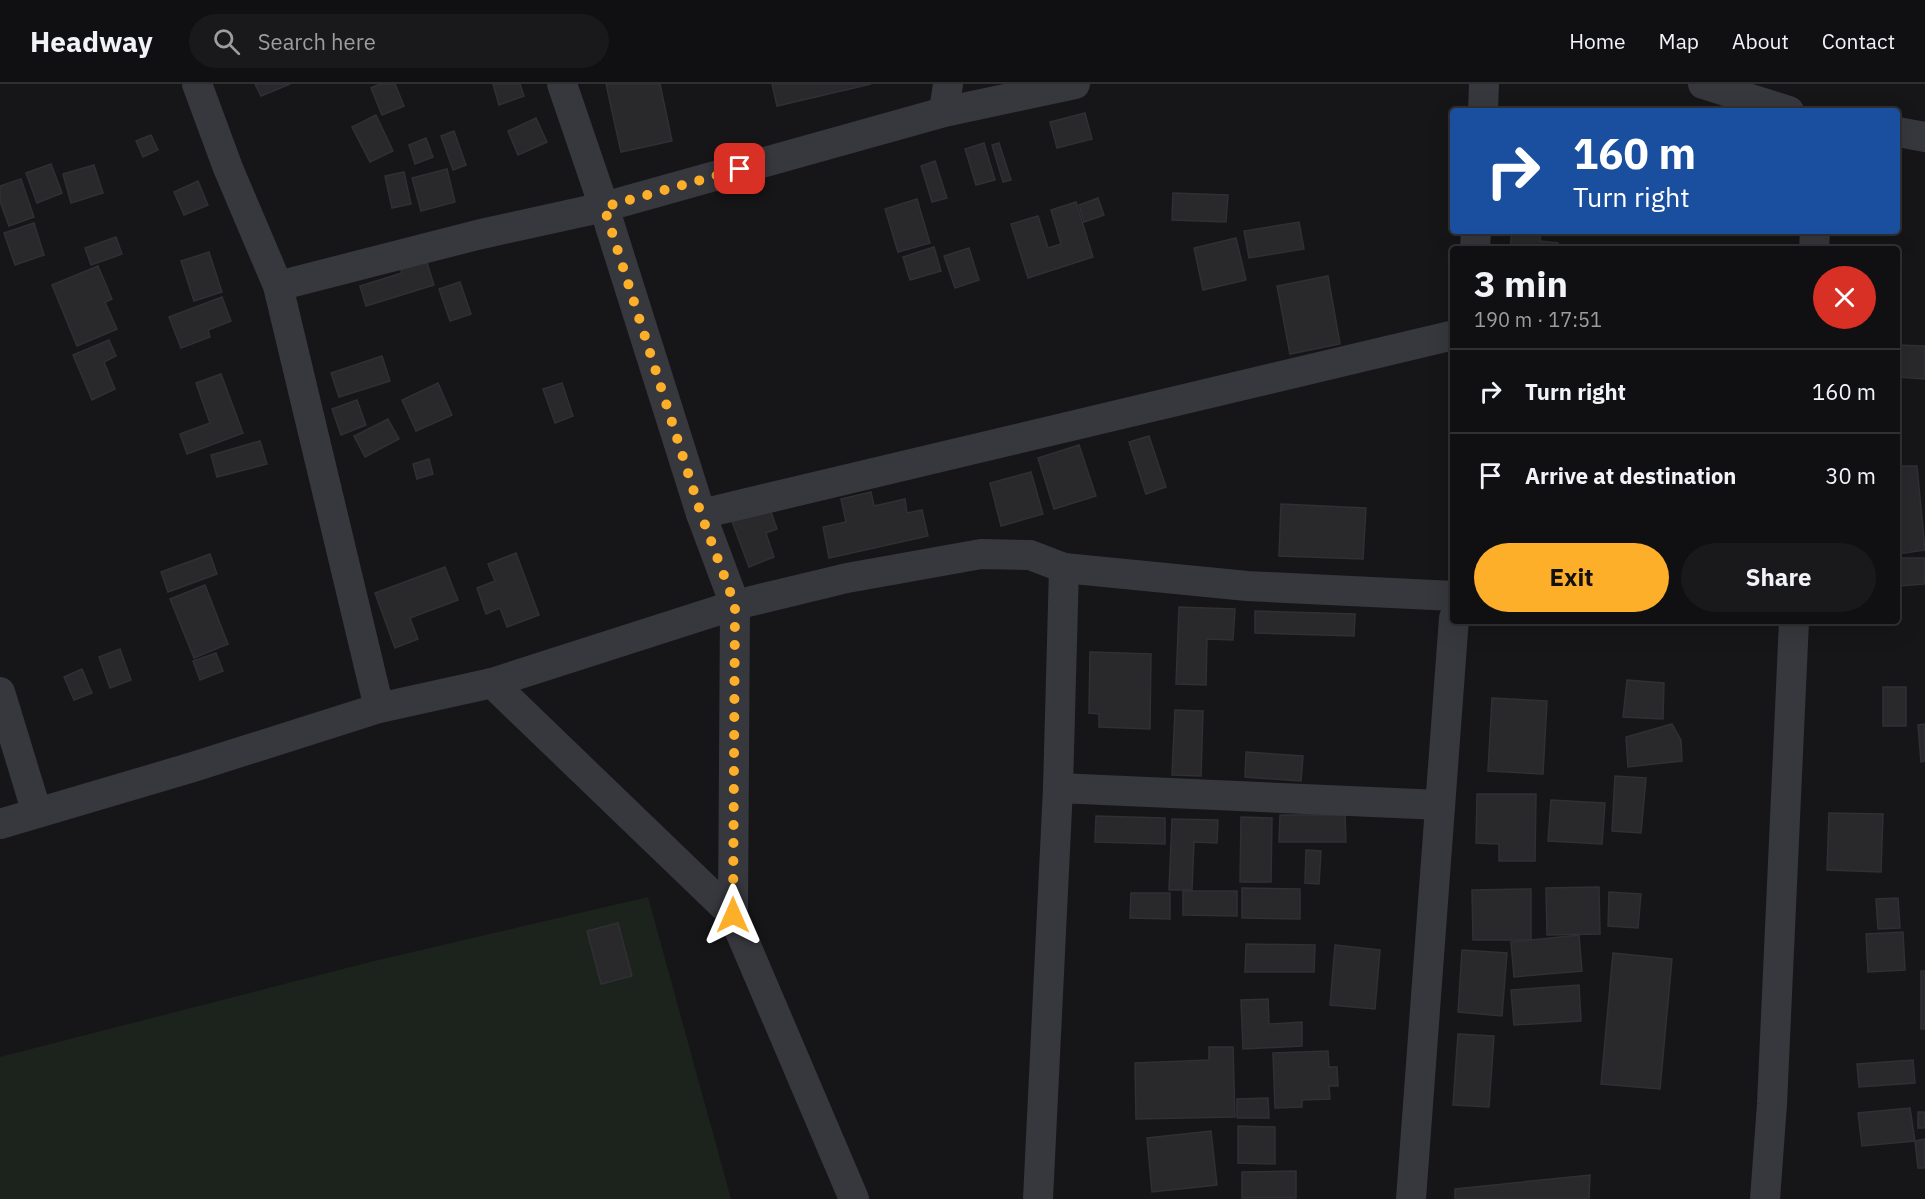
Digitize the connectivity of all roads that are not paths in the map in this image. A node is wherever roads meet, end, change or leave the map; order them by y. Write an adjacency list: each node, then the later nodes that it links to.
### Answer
1 (197, 84): 12 (street)
2 (562, 84): 11 (street)
3 (1075, 84): 6 (street)
4 (1484, 84): 7 (street)
5 (1703, 84): 8 (street)
6 (946, 98): 11 (street)
7 (1483, 108)
8 (1779, 108)
9 (1900, 132): 10 (street)
10 (1925, 136)
11 (604, 207): 12 (street); 14 (street)
12 (278, 286): 22 (street)
13 (1450, 336): 14 (street)
14 (701, 514): 17 (street)
15 (1064, 568): 16 (street); 17 (street); 23 (street)
16 (1450, 596)
17 (735, 605): 20 (street); 27 (street)
18 (1454, 624): 24 (street)
19 (1794, 624): 31 (street)
20 (492, 683): 22 (street); 27 (street)
21 (0, 692): 25 (street)
22 (379, 708): 25 (street)
23 (1058, 788): 24 (street); 29 (street)
24 (1440, 806): 30 (street)
25 (37, 813): 26 (street)
26 (0, 824)
27 (733, 915): 28 (street)
28 (854, 1199)
29 (1038, 1199)
30 (1411, 1199)
31 (1765, 1199)

